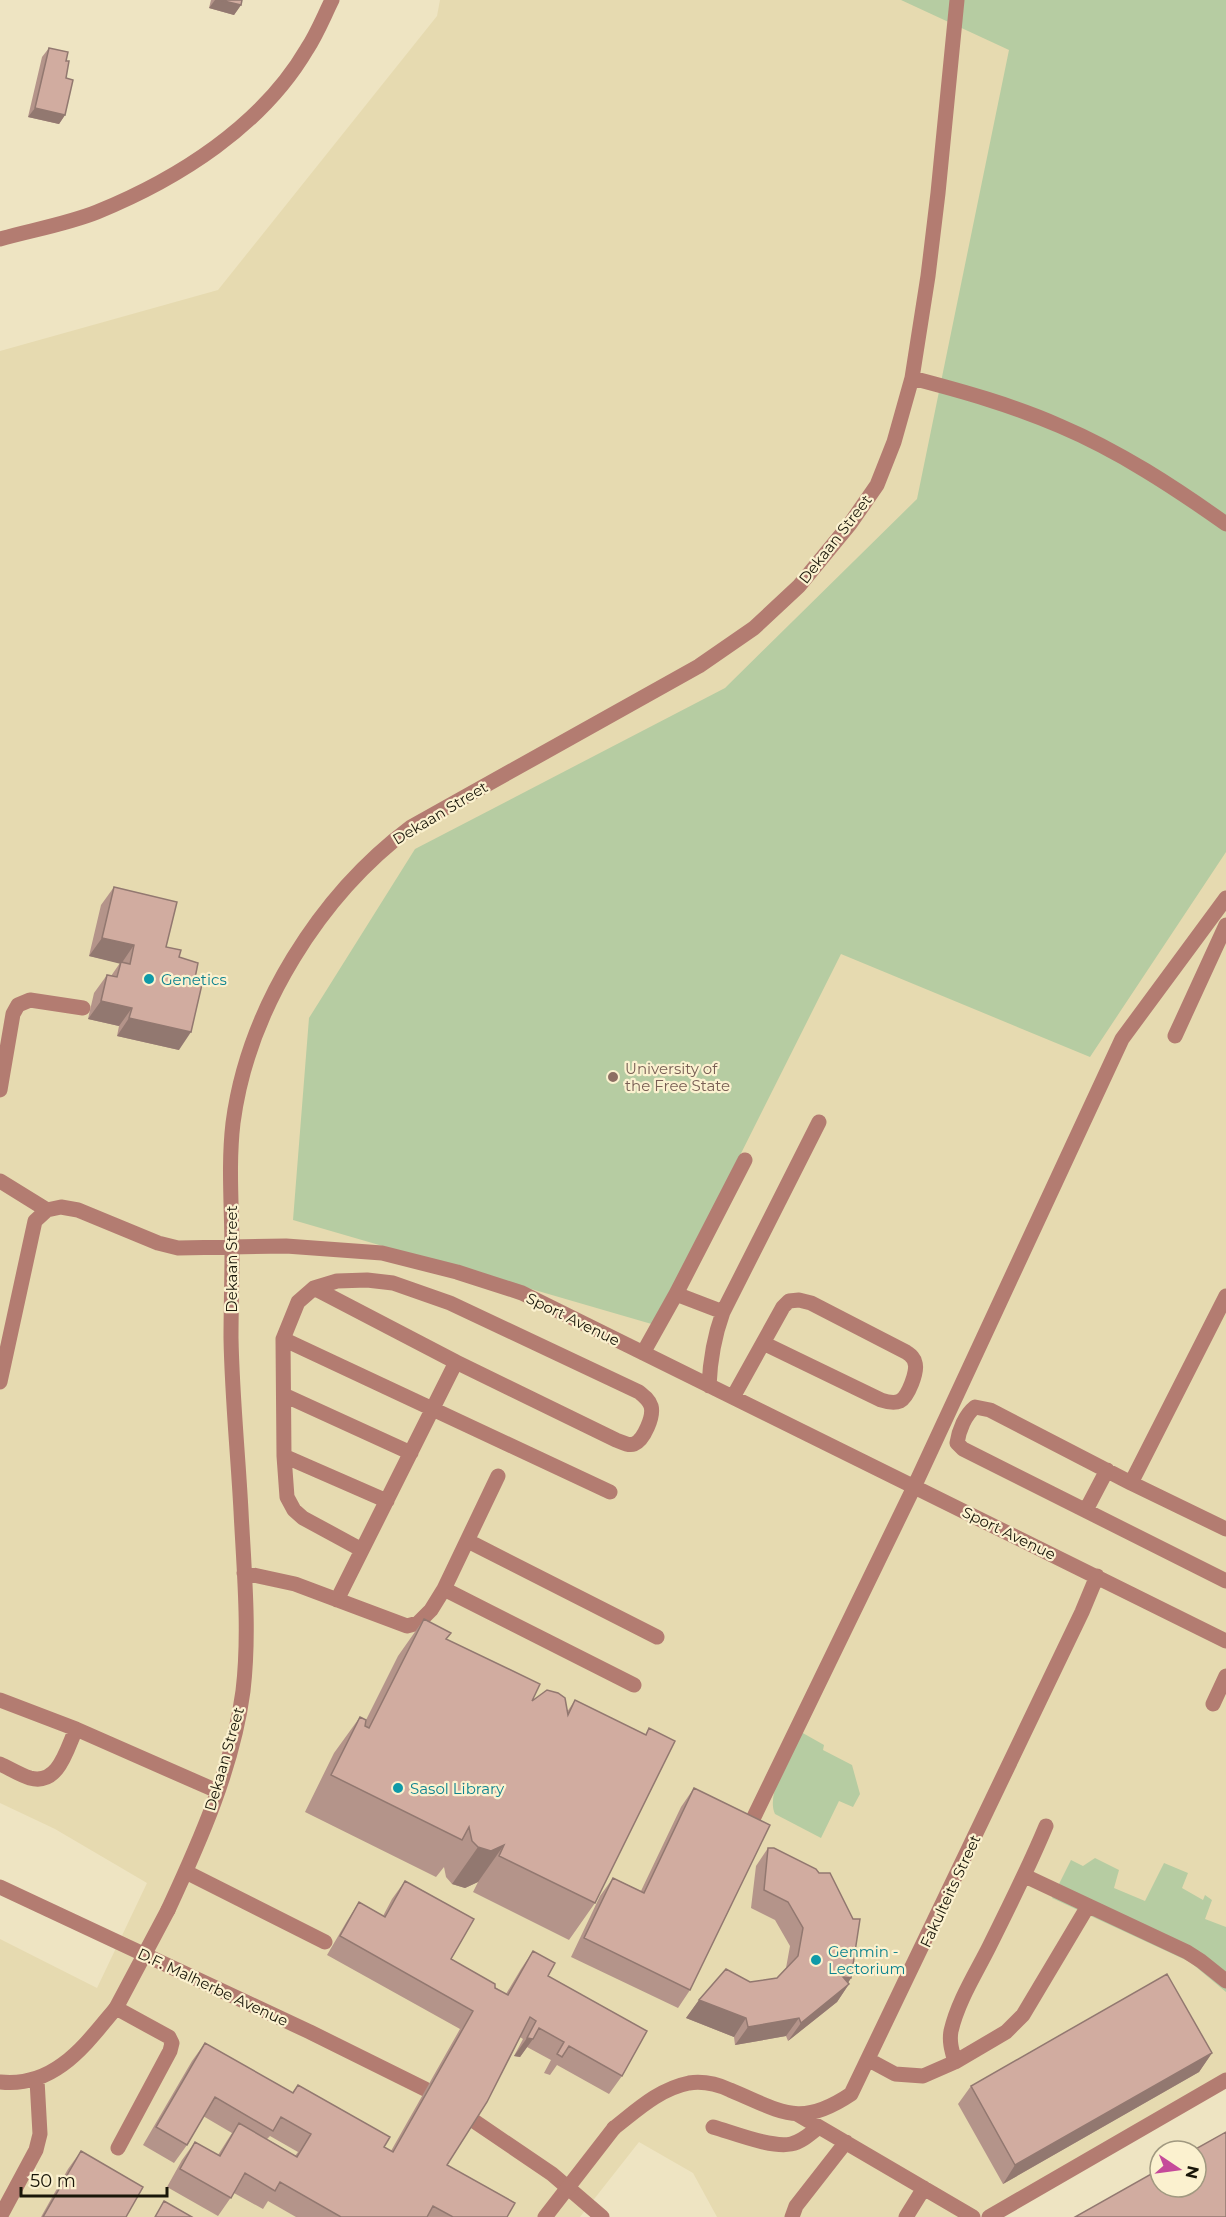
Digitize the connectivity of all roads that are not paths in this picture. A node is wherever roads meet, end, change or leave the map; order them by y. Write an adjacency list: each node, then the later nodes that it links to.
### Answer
1 (332, 0): 3 (street)
2 (957, 0): 4 (street, Dekaan Street)
3 (0, 239)
4 (912, 378): 5 (street); 15 (street, Dekaan Street)
5 (1226, 524)
6 (1226, 898): 34 (street)
7 (1226, 925): 9 (street)
8 (83, 1008): 10 (street)
9 (1175, 1036)
10 (0, 1090)
11 (819, 1122): 19 (street)
12 (745, 1160): 17 (street)
13 (0, 1181): 14 (street)
14 (47, 1210): 15 (street, Sport Avenue); 24 (street)
15 (232, 1246): 22 (street, Sport Avenue); 41 (street, Dekaan Street)
16 (314, 1288): 20 (street); 23 (street); 23 (street)
17 (676, 1294): 19 (street); 22 (street)
18 (1226, 1296): 33 (street)
19 (723, 1312): 25 (street)
20 (283, 1339): 26 (street); 28 (street)
21 (763, 1342): 21 (street); 27 (street)
22 (643, 1353): 25 (street, Sport Avenue)
23 (456, 1362): 28 (street)
24 (0, 1382)
25 (710, 1386): 27 (street, Sport Avenue)
26 (284, 1395): 29 (street); 30 (street)
27 (733, 1398): 34 (street, Sport Avenue)
28 (434, 1409): 29 (street); 35 (street)
29 (411, 1453): 36 (street)
30 (284, 1456): 36 (street); 40 (street)
31 (1107, 1470): 33 (street); 37 (street); 37 (street)
32 (498, 1476): 39 (street)
33 (1131, 1483): 38 (street)
34 (914, 1486): 42 (street, Sport Avenue); 55 (street)
35 (610, 1492)
36 (387, 1501): 40 (street)
37 (1086, 1510): 43 (street)
38 (1226, 1529)
39 (468, 1541): 44 (street); 46 (street)
40 (362, 1550): 45 (street)
41 (244, 1573): 45 (street); 54 (street, Dekaan Street)
42 (1097, 1576): 47 (street, Sport Avenue); 64 (street, Fakulteits Street)
43 (1226, 1581)
44 (444, 1589): 45 (street); 49 (street)
45 (337, 1600)
46 (657, 1637)
47 (1226, 1641)
48 (1226, 1676): 51 (street)
49 (634, 1685)
50 (0, 1700): 52 (street)
51 (1213, 1704)
52 (76, 1729): 53 (street); 54 (street)
53 (0, 1764)
54 (217, 1791): 57 (street, Dekaan Street)
55 (751, 1823)
56 (1046, 1826): 58 (street)
57 (186, 1872): 61 (street); 63 (street, Dekaan Street, bridge)
58 (1025, 1876): 60 (street); 65 (street)
59 (0, 1887): 69 (street, D.F. Malherbe Avenue)
60 (1088, 1906): 62 (street); 65 (street)
61 (325, 1942)
62 (1226, 1981)
63 (117, 2008): 66 (street, Dekaan Street); 75 (street)
64 (868, 2060): 65 (street); 70 (street, Fakulteits Street)
65 (954, 2062)
66 (37, 2080): 68 (street, Dekaan Street); 77 (street)
67 (1226, 2080): 83 (street)
68 (0, 2082)
69 (425, 2089)
70 (798, 2114): 73 (street); 78 (street, Fakulteits Street, bridge)
71 (474, 2121): 79 (street)
72 (713, 2127): 73 (street)
73 (819, 2127): 74 (street)
74 (846, 2142): 76 (street); 80 (street)
75 (118, 2148)
76 (924, 2188): 81 (street); 82 (street)
77 (0, 2217)
78 (545, 2217)
79 (602, 2217)
80 (792, 2217)
81 (906, 2217)
82 (973, 2217)
83 (989, 2217)

